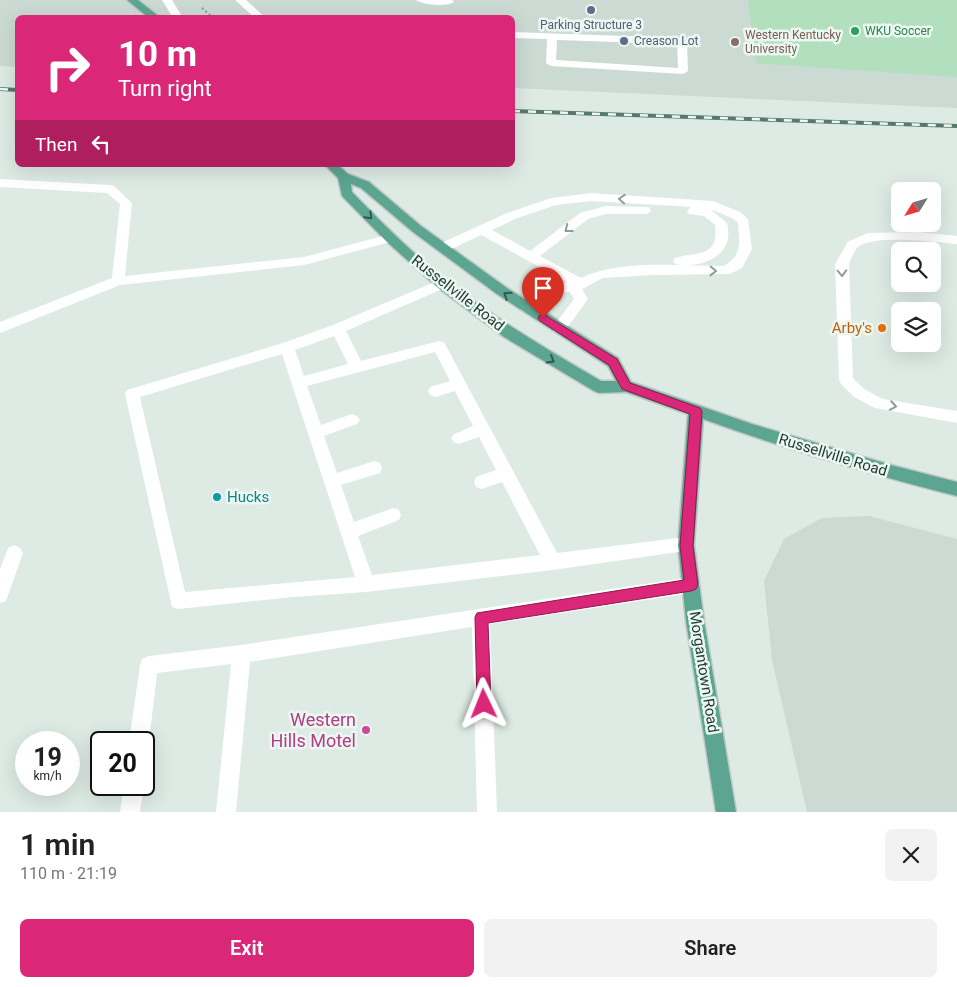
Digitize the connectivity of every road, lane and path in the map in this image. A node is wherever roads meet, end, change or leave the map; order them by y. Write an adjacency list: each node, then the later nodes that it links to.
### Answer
1 (132, 0): 6 (main road)
2 (167, 0): 7 (street)
3 (240, 0): 8 (street)
4 (421, 0): 5 (street)
5 (449, 2)
6 (152, 15)
7 (176, 15)
8 (258, 15)
9 (515, 35): 10 (street)
10 (552, 37): 10 (street)
11 (333, 167): 12 (main road, Russellville Road)
12 (344, 177): 15 (main road, Russellville Road, one-way to 15); 17 (main road, Russellville Road)
13 (0, 183): 20 (street)
14 (482, 230): 17 (street); 18 (street); 19 (street, one-way to 14)
15 (390, 238): 20 (street); 21 (main road, Russellville Road)
16 (957, 240): 34 (street, one-way to 34)
17 (442, 248): 23 (main road, Russellville Road, one-way to 17)
18 (531, 257): 19 (street, one-way to 18); 22 (street)
19 (601, 274): 22 (street)
20 (118, 281): 24 (street)
21 (442, 284): 26 (street); 31 (main road, Russellville Road, one-way to 31)
22 (576, 285): 23 (street); 25 (street)
23 (527, 308): 25 (main road, Russellville Road)
24 (0, 328)
25 (559, 328): 31 (main road, Russellville Road)
26 (338, 329): 27 (street); 28 (street)
27 (287, 347): 29 (street); 49 (street)
28 (357, 368): 29 (street); 30 (street)
29 (299, 383): 37 (street)
30 (459, 384): 32 (street); 36 (street)
31 (626, 386): 33 (main road, Russellville Road)
32 (435, 391)
33 (696, 411): 43 (main road, Russellville Road); 46 (main road, Morgantown Road)
34 (957, 417)
35 (352, 420): 37 (street)
36 (482, 429): 38 (street); 40 (street)
37 (315, 432): 41 (street)
38 (459, 438)
39 (374, 468): 41 (street)
40 (505, 474): 42 (street); 48 (street)
41 (331, 482): 45 (street)
42 (482, 482)
43 (957, 489)
44 (393, 515): 45 (street)
45 (348, 532): 49 (street)
46 (686, 546): 48 (street); 50 (main road, Morgantown Road)
47 (14, 553): 51 (street)
48 (553, 562): 49 (street)
49 (366, 584)
50 (691, 585): 52 (street); 59 (main road, Morgantown Road)
51 (0, 595)
52 (482, 617): 53 (street); 58 (street)
53 (241, 654): 54 (street); 57 (street)
54 (140, 731)
55 (132, 796): 56 (street)
56 (130, 812)
57 (226, 812)
58 (487, 812)
59 (726, 812)

